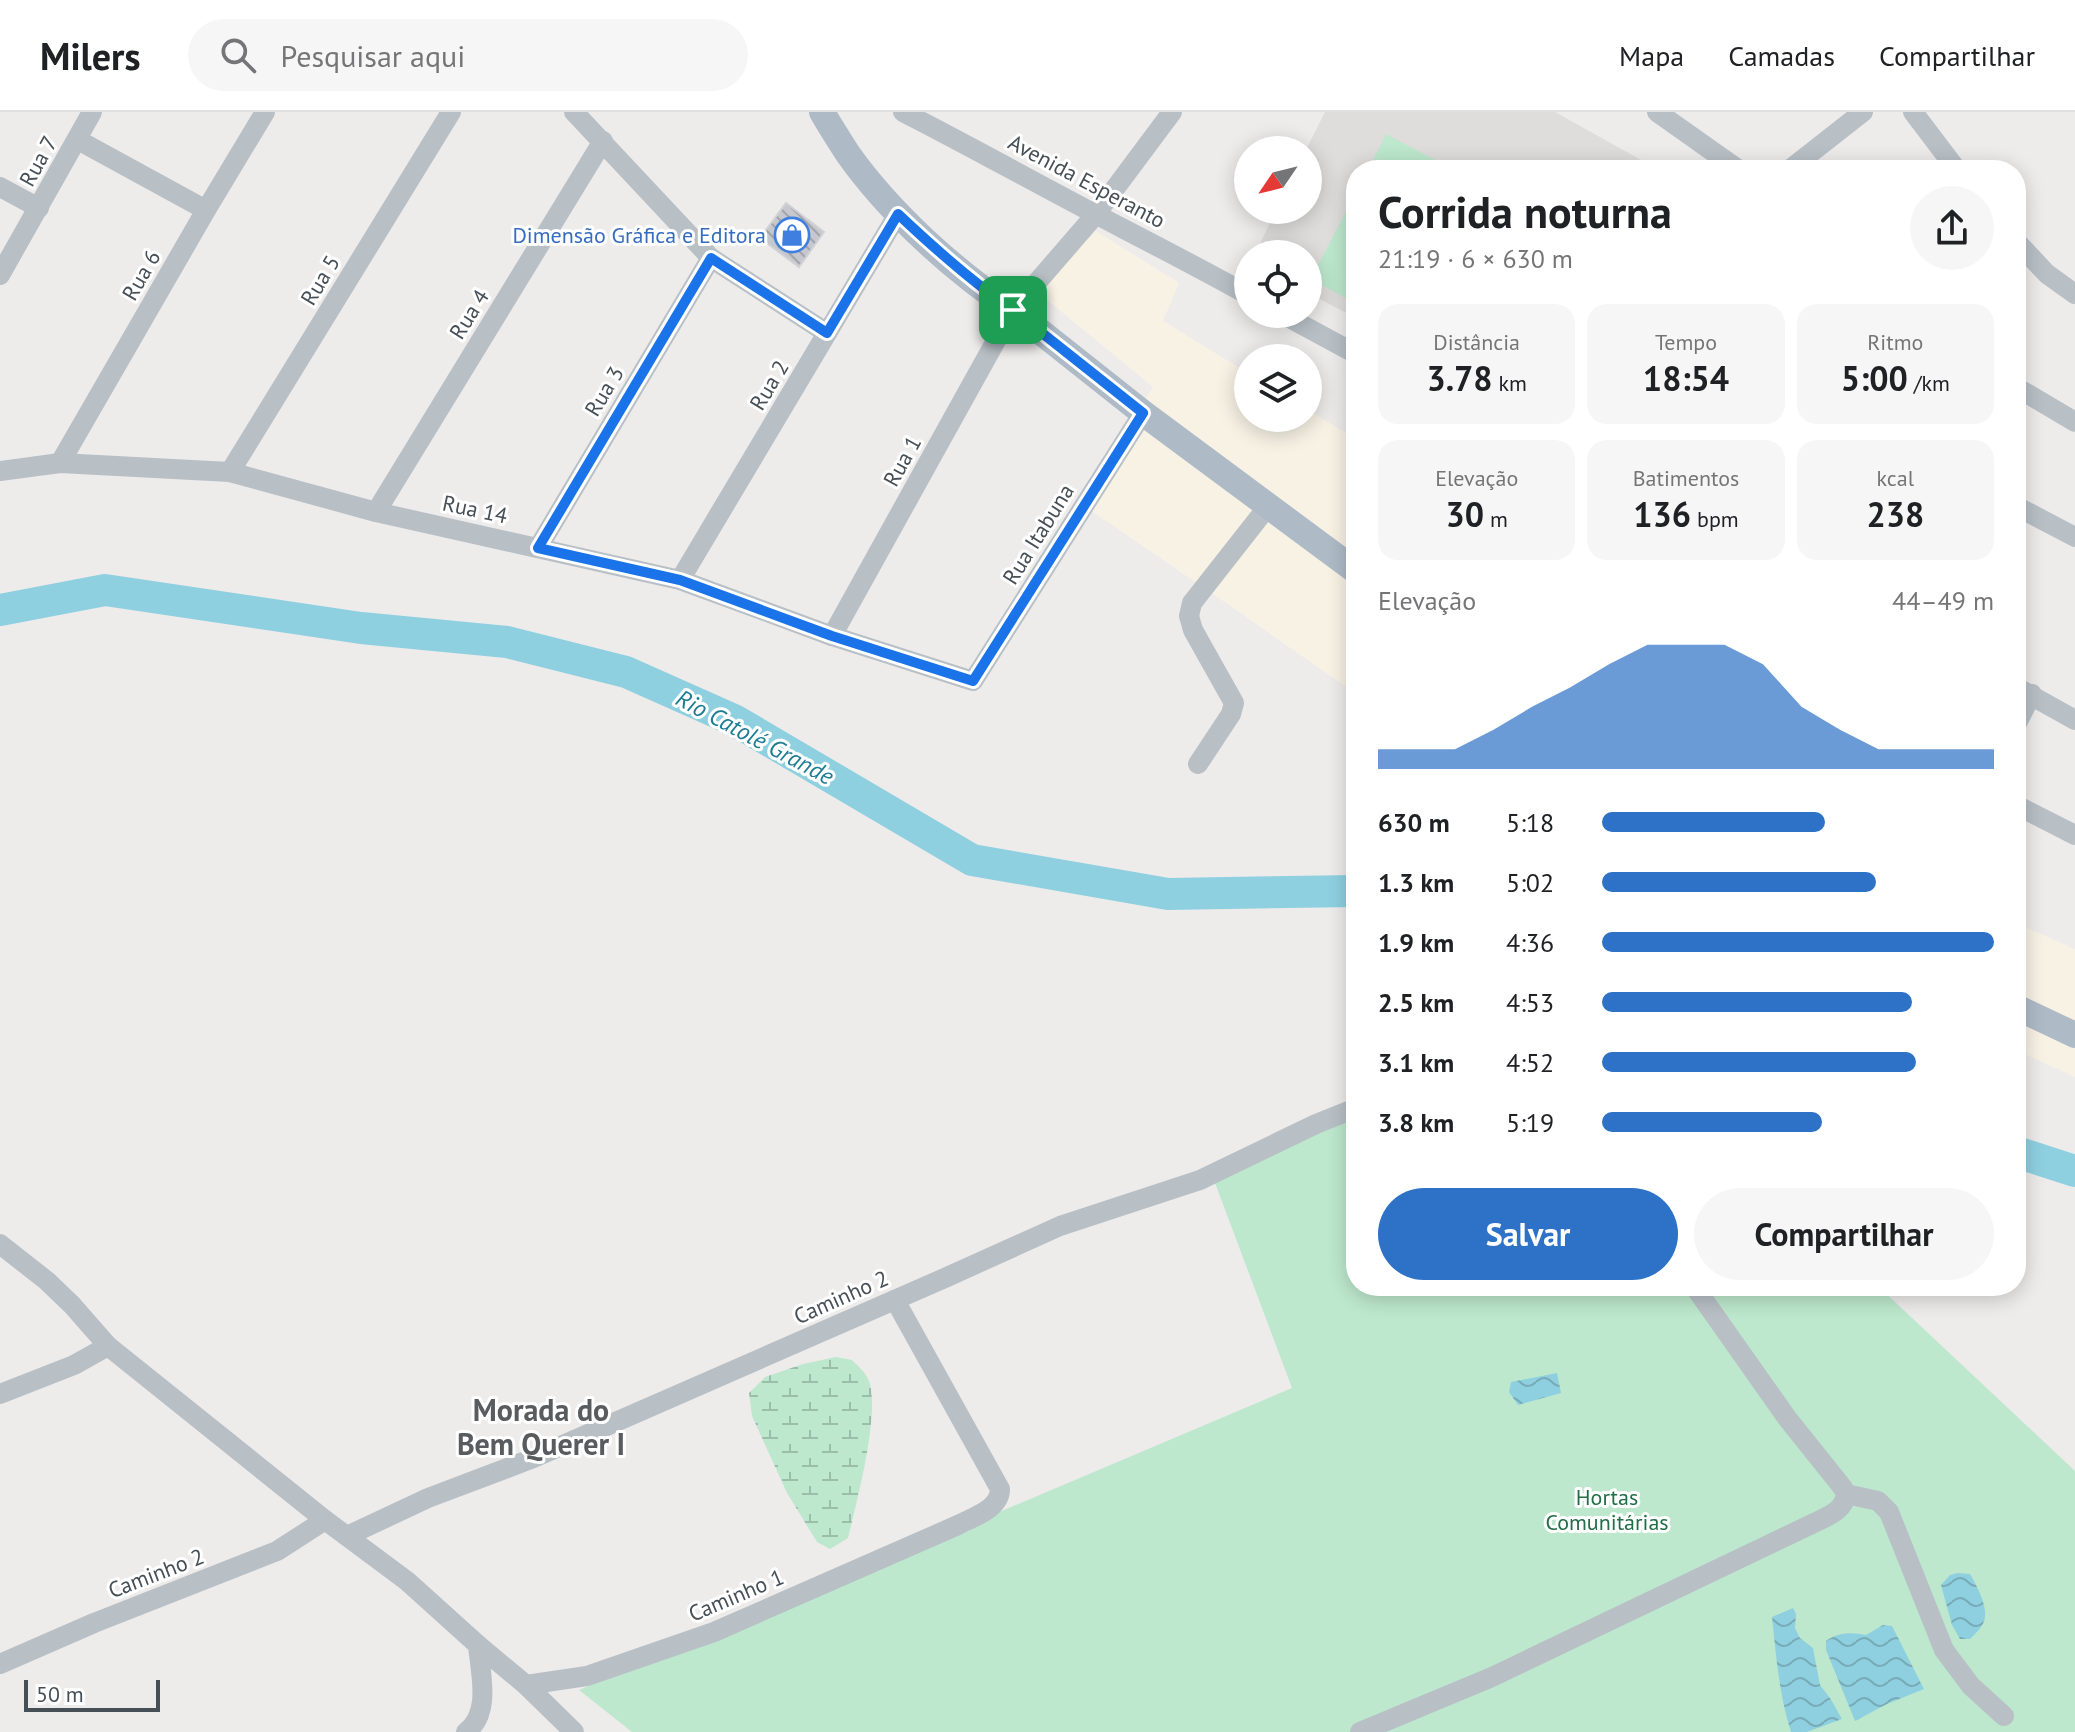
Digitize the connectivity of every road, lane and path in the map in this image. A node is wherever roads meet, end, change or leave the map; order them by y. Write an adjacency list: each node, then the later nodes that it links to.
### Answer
1 (92, 112): 11 (street, Rua 7)
2 (265, 112): 18 (street, Rua 6)
3 (451, 112): 35 (street, Rua 5)
4 (574, 112): 12 (street)
5 (822, 112): 19 (main road)
6 (903, 112): 20 (street, Avenida Esperanto)
7 (1172, 112): 20 (street, Rua 1)
8 (1657, 112): 13 (street)
9 (1863, 112): 14 (street)
10 (1913, 112): 15 (street)
11 (78, 140): 17 (street, Rua 7); 18 (street)
12 (603, 141): 22 (street); 38 (street, Rua 4)
13 (1725, 160)
14 (1802, 160)
15 (1949, 160)
16 (0, 187): 17 (street)
17 (39, 208): 23 (street, Rua 7)
18 (206, 210): 33 (street, Rua 6)
19 (898, 214): 26 (main road); 28 (street, Rua 2)
20 (1096, 214): 24 (street, Avenida Esperanto); 26 (street, Rua 1)
21 (2026, 252): 25 (street)
22 (711, 258): 28 (street); 40 (street, Rua 3)
23 (0, 275)
24 (1234, 287)
25 (2075, 294)
26 (1013, 310): 31 (main road); 43 (street, Rua 1)
27 (1308, 328): 29 (street)
28 (827, 333): 42 (street, Rua 2)
29 (1346, 349)
30 (2026, 393): 32 (street)
31 (1143, 413): 36 (main road); 44 (street, Rua Itabuna)
32 (2075, 422)
33 (60, 463): 34 (street, Rua 14); 35 (street, Rua 14)
34 (0, 471)
35 (230, 472): 38 (street, Rua 14)
36 (1269, 505): 41 (main road); 47 (street)
37 (2026, 511): 39 (street)
38 (376, 512): 40 (street, Rua 14)
39 (2075, 537)
40 (538, 548): 42 (street, Rua 14)
41 (1346, 563)
42 (680, 580): 43 (street, Rua 14)
43 (832, 636): 44 (street, Rua 14)
44 (973, 681)
45 (2026, 691): 46 (street)
46 (2075, 720)
47 (1198, 764)
48 (2026, 810): 49 (street)
49 (2075, 835)
50 (2026, 1012): 51 (main road)
51 (2075, 1035)
52 (1346, 1112): 55 (street, Caminho 2)
53 (0, 1244): 56 (street)
54 (1701, 1296): 58 (street)
55 (895, 1300): 60 (street, Caminho 2); 63 (street, Caminho 1)
56 (108, 1346): 57 (street); 59 (street)
57 (0, 1394)
58 (1846, 1494): 64 (street); 67 (street)
59 (325, 1520): 60 (street); 62 (street, Caminho 2)
60 (347, 1536): 61 (street)
61 (478, 1645): 63 (street); 65 (street)
62 (0, 1664)
63 (526, 1685): 66 (street)
64 (2004, 1716)
65 (466, 1732)
66 (574, 1732)
67 (1360, 1732)

